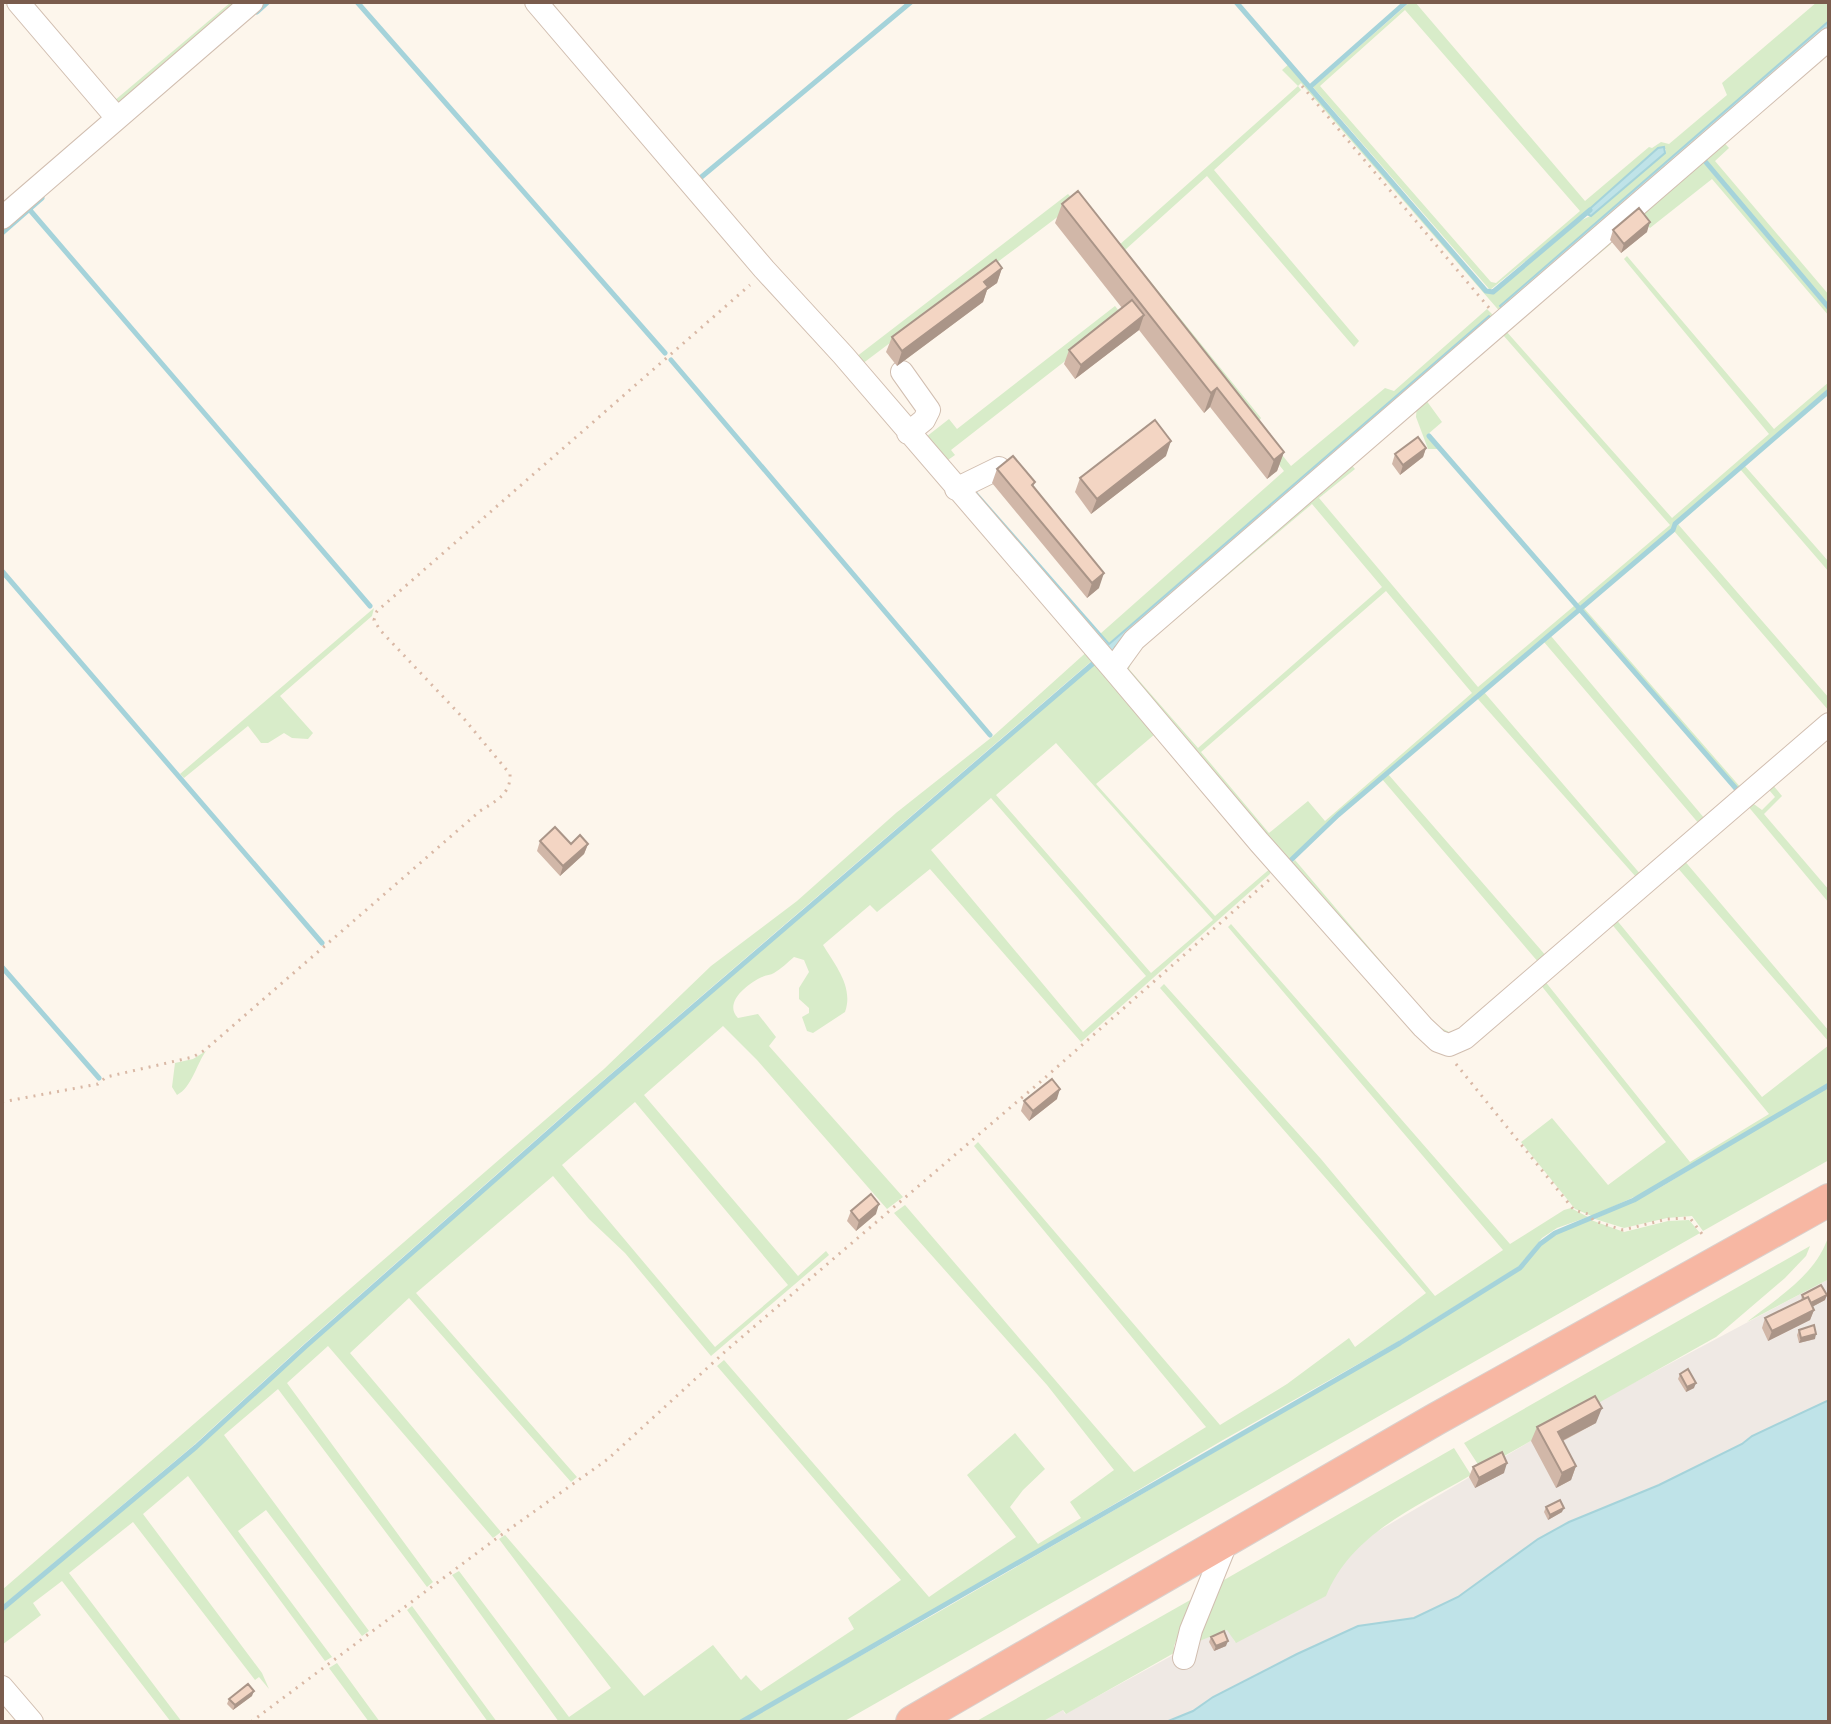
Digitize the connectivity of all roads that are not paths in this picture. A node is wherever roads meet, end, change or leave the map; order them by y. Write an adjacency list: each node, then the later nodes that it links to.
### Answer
1 (18, 2): 5 (street)
2 (252, 2): 5 (street)
3 (536, 2): 8 (street)
4 (1829, 39): 11 (street)
5 (117, 118): 6 (street)
6 (2, 218)
7 (902, 372): 8 (street)
8 (908, 433): 10 (street)
9 (999, 468): 10 (street)
10 (956, 489): 11 (street)
11 (1113, 669): 12 (street)
12 (1829, 724)
13 (1829, 1200): 14 (highway)
14 (1227, 1541): 15 (street); 18 (highway)
15 (1184, 1658)
16 (2, 1687): 17 (street)
17 (32, 1722)
18 (912, 1722)

